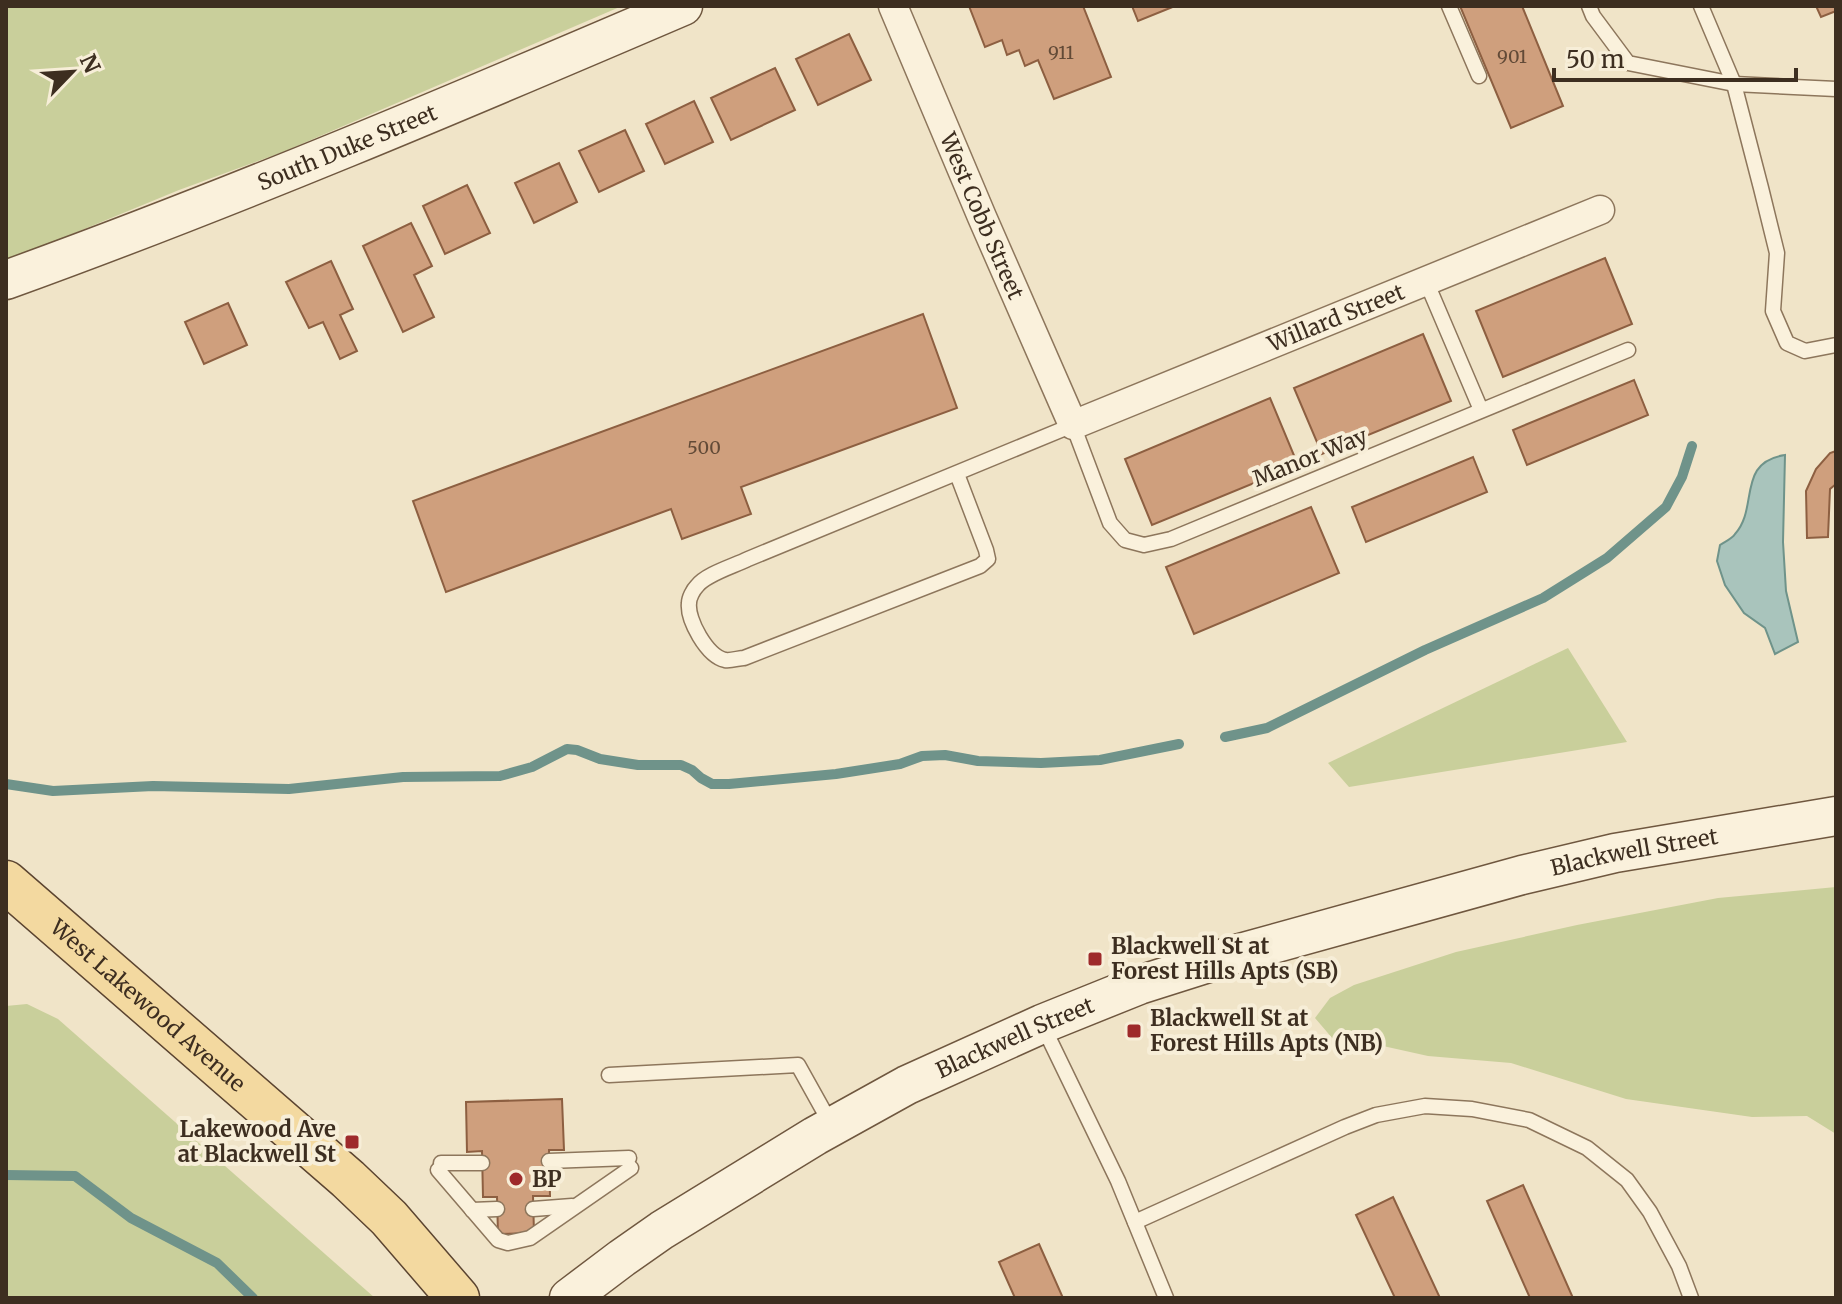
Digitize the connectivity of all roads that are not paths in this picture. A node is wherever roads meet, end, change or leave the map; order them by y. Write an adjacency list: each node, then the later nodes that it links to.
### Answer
1 (683, 6): 10 (street, South Duke Street)
2 (893, 6): 15 (street, West Cobb Street)
3 (1449, 6): 6 (lane)
4 (1589, 6): 7 (lane)
5 (1701, 6): 7 (lane)
6 (1479, 76)
7 (1734, 84): 8 (lane); 12 (lane)
8 (1836, 89)
9 (1600, 210): 11 (street, Willard Street)
10 (6, 280)
11 (1426, 281): 14 (lane); 15 (street, Willard Street)
12 (1836, 345)
13 (1628, 350): 14 (lane, Manor Way)
14 (1481, 410): 15 (lane, Manor Way)
15 (1073, 425): 16 (lane)
16 (957, 474): 16 (lane)
17 (1836, 816): 19 (street, Blackwell Street)
18 (6, 882): 29 (main road, West Lakewood Avenue)
19 (1042, 1024): 21 (street, Blackwell Street); 28 (lane)
20 (609, 1075): 21 (lane)
21 (832, 1126): 30 (street, Blackwell Street)
22 (549, 1161): 24 (lane)
23 (482, 1163): 27 (lane)
24 (575, 1206): 26 (lane); 27 (lane)
25 (497, 1209): 27 (lane)
26 (533, 1209)
27 (472, 1210)
28 (1135, 1222): 31 (lane); 32 (lane)
29 (458, 1298)
30 (569, 1298)
31 (1166, 1298)
32 (1691, 1298)

